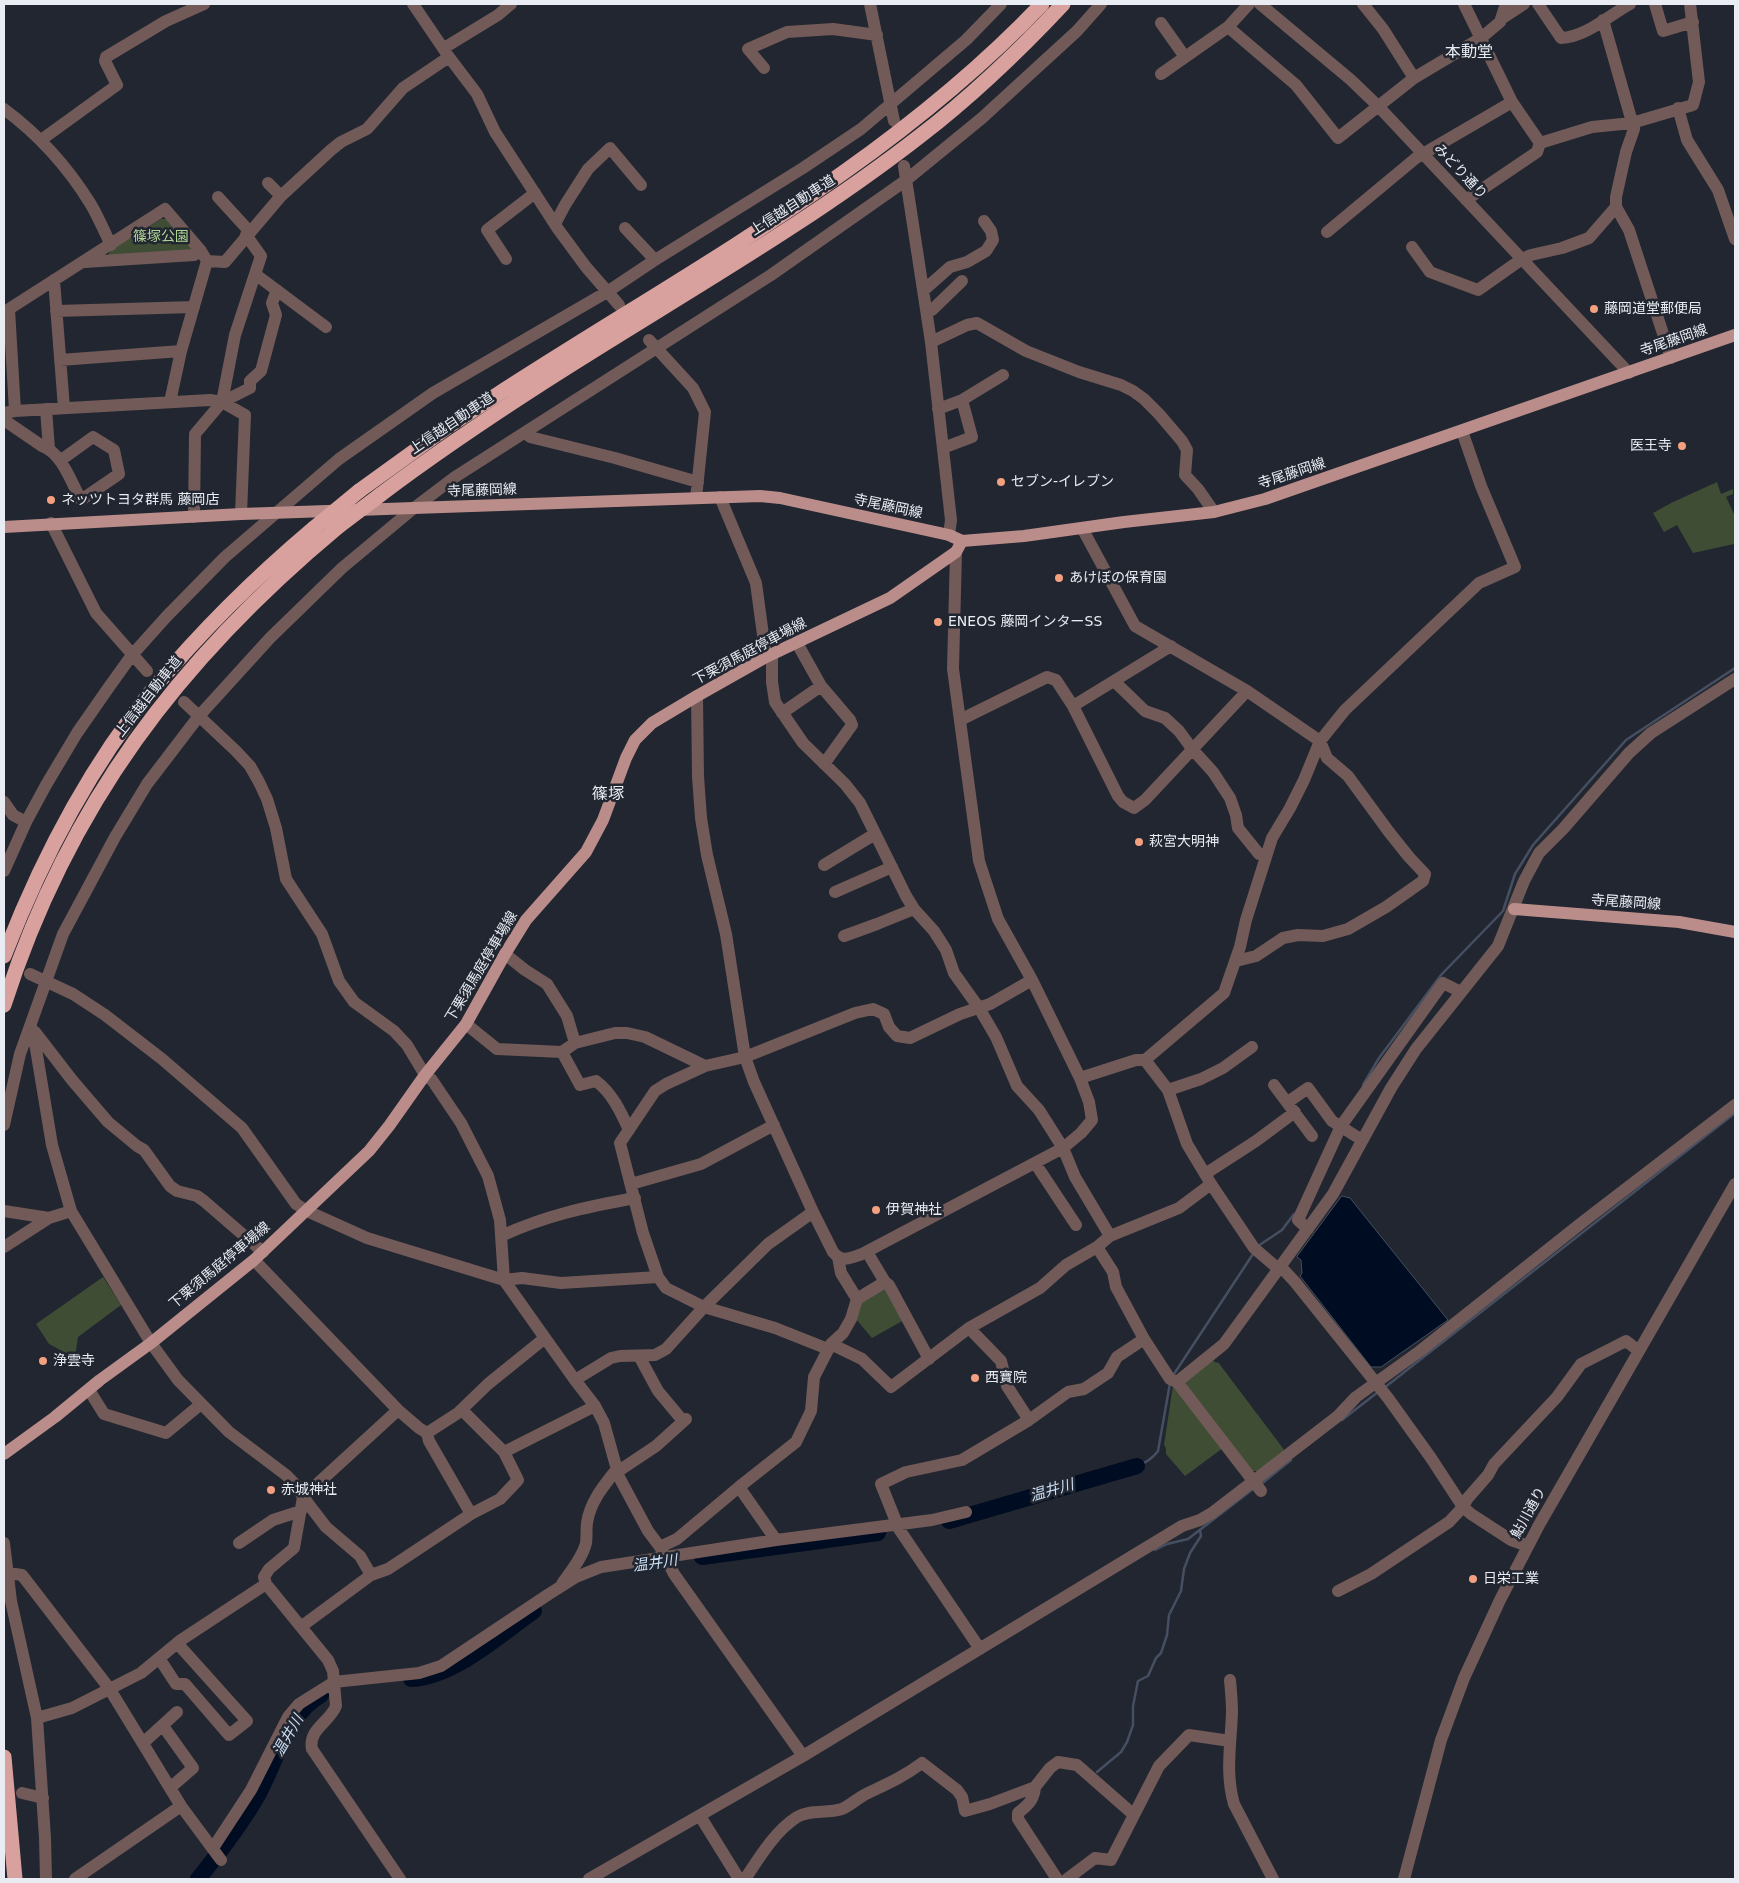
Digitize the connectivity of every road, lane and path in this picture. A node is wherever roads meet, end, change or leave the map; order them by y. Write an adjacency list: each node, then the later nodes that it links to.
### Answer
1 (204, 4): 38 (street)
2 (413, 4): 26 (street)
3 (511, 4): 26 (street)
4 (870, 4): 24 (street)
5 (1001, 4): 32 (street)
6 (1042, 4): 139 (highway, 上信越自動車道, bridge)
7 (1063, 4): 145 (highway, 上信越自動車道, bridge)
8 (1101, 4): 42 (street)
9 (1249, 4): 23 (street)
10 (1260, 4): 33 (street, みどり通り)
11 (1362, 4): 30 (street)
12 (1506, 4): 19 (street)
13 (1524, 4): 19 (street)
14 (1538, 4): 20 (street)
15 (1630, 4): 20 (street)
16 (1655, 4): 21 (street)
17 (1690, 4): 21 (street)
18 (1466, 5): 25 (street)
19 (1501, 19): 25 (street)
20 (1603, 20): 37 (street)
21 (1693, 22): 34 (street)
22 (1161, 23): 27 (street)
23 (1228, 27): 27 (street); 33 (street)
24 (877, 36): 28 (street); 32 (street)
25 (1481, 38): 30 (street); 31 (street)
26 (446, 52): 45 (street); 47 (street)
27 (1185, 58): 29 (street)
28 (764, 68)
29 (1161, 74)
30 (1414, 78): 33 (street)
31 (1512, 102): 39 (street); 40 (street)
32 (891, 103): 36 (street); 61 (street)
33 (1378, 106): 40 (street, みどり通り)
34 (1678, 108): 37 (street); 55 (street)
35 (4, 109): 38 (street)
36 (894, 121)
37 (1632, 123): 39 (street); 49 (street)
38 (42, 140): 56 (street)
39 (1540, 143): 48 (street)
40 (1423, 154): 48 (street, みどり通り); 53 (street)
41 (904, 166): 42 (street)
42 (905, 181): 67 (street); 76 (street)
43 (268, 183): 47 (street)
44 (641, 185): 51 (street)
45 (535, 194): 51 (street); 59 (street)
46 (218, 196): 54 (street)
47 (281, 196): 54 (street)
48 (1466, 200): 60 (street, みどり通り)
49 (1616, 206): 60 (street); 78 (street)
50 (984, 221): 67 (street)
51 (555, 224): 68 (street)
52 (625, 228): 61 (street)
53 (1327, 232)
54 (248, 234): 58 (street); 63 (street)
55 (1735, 239)
56 (111, 245): 58 (street); 62 (street)
57 (1412, 247): 60 (street)
58 (204, 256): 62 (street); 70 (street)
59 (506, 259)
60 (1522, 259): 80 (street, みどり通り)
61 (655, 260): 68 (street)
62 (83, 262): 64 (street)
63 (256, 274): 66 (street); 84 (street)
64 (54, 280): 72 (street); 88 (street)
65 (962, 281): 71 (street)
66 (277, 290): 73 (street); 84 (street)
67 (924, 290): 71 (street)
68 (607, 292): 69 (street); 100 (street)
69 (619, 305)
70 (194, 307): 72 (street); 77 (street)
71 (926, 308): 75 (street)
72 (56, 311): 79 (street)
73 (326, 327)
74 (1735, 335): 78 (main road, 寺尾藤岡線)
75 (931, 342): 87 (street); 99 (street)
76 (653, 344): 91 (street); 95 (street)
77 (181, 351): 79 (street); 83 (street)
78 (1671, 358): 80 (main road, 寺尾藤岡線)
79 (60, 360): 85 (street)
80 (1629, 373): 90 (main road, 寺尾藤岡線)
81 (1003, 375): 82 (street)
82 (962, 400): 87 (street); 92 (street)
83 (170, 402): 84 (street); 85 (street)
84 (222, 402): 101 (street); 102 (street)
85 (64, 408): 86 (street)
86 (46, 409): 88 (street); 93 (street)
87 (938, 409): 92 (street)
88 (9, 412)
89 (4, 420): 93 (street)
90 (1462, 431): 99 (main road, 寺尾藤岡線); 123 (street)
91 (526, 432): 95 (street); 98 (street)
92 (943, 448): 106 (street)
93 (49, 449): 94 (street)
94 (61, 460): 94 (street)
95 (698, 482): 97 (street)
96 (720, 497): 97 (main road, 寺尾藤岡線); 106 (main road, 寺尾藤岡線); 111 (street)
97 (696, 498): 98 (main road, 寺尾藤岡線)
98 (414, 508): 100 (main road, 寺尾藤岡線); 121 (street)
99 (1214, 512): 105 (main road, 寺尾藤岡線)
100 (276, 513): 101 (main road, 寺尾藤岡線); 110 (street)
101 (241, 514): 102 (main road, 寺尾藤岡線)
102 (194, 517): 103 (main road, 寺尾藤岡線)
103 (51, 524): 104 (main road, 寺尾藤岡線); 110 (street)
104 (4, 527)
105 (1082, 528): 107 (main road, 寺尾藤岡線); 109 (street)
106 (949, 535): 107 (main road, 寺尾藤岡線)
107 (959, 546): 108 (main road, 下栗須馬庭停車場線); 122 (street)
108 (797, 643): 111 (main road, 下栗須馬庭停車場線); 115 (street)
109 (1171, 646): 114 (street); 116 (street)
110 (132, 655): 112 (street); 127 (street)
111 (769, 656): 117 (main road, 下栗須馬庭停車場線); 120 (street)
112 (147, 671)
113 (1735, 679): 135 (street)
114 (1114, 681): 119 (street); 124 (street)
115 (821, 686): 120 (street); 125 (street)
116 (1247, 691): 123 (street); 124 (street)
117 (697, 696): 138 (main road, 下栗須馬庭停車場線); 152 (street)
118 (184, 702): 121 (street)
119 (1073, 706): 122 (street); 124 (street)
120 (782, 713): 125 (street)
121 (199, 716): 143 (street); 155 (street)
122 (960, 720): 142 (street)
123 (1320, 741): 129 (street); 140 (street)
124 (1193, 750): 129 (street)
125 (824, 764): 128 (street)
126 (4, 802): 127 (street)
127 (26, 822): 132 (street)
128 (874, 834): 130 (street); 131 (street)
129 (1266, 854): 140 (street)
130 (824, 865)
131 (892, 867): 133 (street); 134 (street)
132 (4, 870)
133 (835, 892)
134 (914, 908): 137 (street); 146 (street)
135 (1514, 910): 136 (main road, 寺尾藤岡線); 144 (street)
136 (1735, 932)
137 (844, 936)
138 (505, 954): 147 (main road, 下栗須馬庭停車場線); 149 (street)
139 (4, 956)
140 (1236, 961): 153 (street)
141 (30, 974): 143 (street)
142 (1032, 980): 146 (street); 156 (street)
143 (47, 983): 148 (street); 176 (street)
144 (1461, 992): 164 (street); 167 (street)
145 (4, 1005)
146 (979, 1008): 152 (street); 168 (street)
147 (466, 1024): 151 (street); 155 (main road, 下栗須馬庭停車場線)
148 (31, 1026): 162 (street); 175 (street); 186 (street)
149 (575, 1043): 151 (street); 154 (street)
150 (1252, 1047): 158 (street)
151 (562, 1052): 165 (street)
152 (745, 1057): 154 (street); 163 (street)
153 (1145, 1060): 156 (street); 158 (street)
154 (705, 1066): 165 (street)
155 (425, 1075): 176 (main road, 下栗須馬庭停車場線); 181 (street)
156 (1080, 1078): 168 (street)
157 (1274, 1085): 159 (street)
158 (1168, 1090): 170 (street)
159 (1288, 1102): 161 (street); 164 (street)
160 (1735, 1105): 204 (street)
161 (1295, 1112): 166 (street); 170 (street)
162 (4, 1124)
163 (774, 1125): 171 (street); 177 (street)
164 (1341, 1126): 167 (street); 180 (street)
165 (629, 1130): 171 (street)
166 (1312, 1136)
167 (1362, 1140): 180 (street)
168 (1063, 1148): 169 (street); 182 (street)
169 (1035, 1163): 179 (street); 185 (street)
170 (1208, 1178): 182 (street); 188 (street)
171 (630, 1184): 173 (street)
172 (1735, 1184): 199 (street, 鮎川通り)
173 (635, 1198): 181 (street); 189 (street)
174 (4, 1211): 178 (street)
175 (71, 1211): 178 (street); 197 (street)
176 (307, 1211): 186 (main road, 下栗須馬庭停車場線); 190 (street)
177 (813, 1212): 187 (street); 193 (street)
178 (49, 1218): 184 (street)
179 (1076, 1225)
180 (1308, 1229): 188 (street)
181 (501, 1236): 190 (street)
182 (1110, 1236): 183 (street)
183 (1097, 1246): 194 (street); 196 (street)
184 (4, 1247)
185 (867, 1252): 187 (street); 191 (street)
186 (258, 1256): 197 (main road, 下栗須馬庭停車場線); 208 (street)
187 (838, 1257): 192 (street)
188 (1281, 1267): 203 (street); 204 (street)
189 (658, 1277): 190 (street); 193 (street)
190 (504, 1280): 195 (street)
191 (885, 1282): 192 (street); 201 (street)
192 (857, 1299): 198 (street)
193 (704, 1306): 198 (street); 200 (street)
194 (969, 1328): 201 (street); 210 (street)
195 (545, 1338): 202 (street); 209 (street)
196 (1144, 1339): 203 (street); 210 (street)
197 (151, 1343): 205 (main road, 下栗須馬庭停車場線); 206 (street)
198 (830, 1347): 201 (street); 216 (street)
199 (1639, 1351): 218 (street); 226 (street, 鮎川通り)
200 (639, 1356): 202 (street); 214 (street)
201 (929, 1360)
202 (575, 1380): 207 (street)
203 (1177, 1382): 215 (street)
204 (1376, 1385): 215 (street); 218 (street)
205 (88, 1390): 206 (street); 213 (main road, 下栗須馬庭停車場線)
206 (201, 1404): 217 (street)
207 (595, 1406): 212 (street); 214 (street)
208 (398, 1410): 211 (street); 217 (street)
209 (462, 1410): 211 (street); 212 (street)
210 (1029, 1420): 222 (street)
211 (427, 1433): 221 (street)
212 (504, 1452): 221 (street)
213 (4, 1454)
214 (617, 1471): 227 (street); 231 (street)
215 (1257, 1486): 236 (street)
216 (739, 1487): 223 (street); 227 (street)
217 (303, 1498): 219 (street); 229 (street)
218 (1463, 1507): 226 (street); 232 (street)
219 (301, 1511): 225 (street); 230 (street)
220 (966, 1512): 222 (street)
221 (471, 1514): 229 (street)
222 (896, 1524): 223 (street); 236 (street)
223 (776, 1540): 227 (street)
224 (4, 1543): 228 (street)
225 (239, 1543)
226 (1528, 1546): 265 (street, 鮎川通り)
227 (665, 1557): 231 (street); 246 (street)
228 (8, 1574): 233 (street); 239 (street)
229 (371, 1575): 234 (street)
230 (266, 1584): 234 (street); 235 (street)
231 (559, 1588): 240 (street)
232 (1338, 1591)
233 (7, 1601): 242 (street)
234 (302, 1626): 240 (street)
235 (177, 1643): 237 (street); 237 (street)
236 (980, 1649): 246 (street)
237 (159, 1658): 239 (street)
238 (1230, 1680): 244 (street)
239 (109, 1688): 242 (street); 245 (street)
240 (335, 1688): 252 (street); 258 (street)
241 (176, 1712): 243 (street)
242 (37, 1718): 251 (street)
243 (163, 1726): 245 (street); 249 (street)
244 (1230, 1741): 253 (street); 264 (street)
245 (143, 1743): 249 (street)
246 (803, 1756): 254 (street)
247 (4, 1757): 255 (highway)
248 (1035, 1786): 253 (street); 261 (street); 262 (street)
249 (170, 1788): 252 (street)
250 (22, 1793): 251 (street)
251 (43, 1798): 256 (street)
252 (181, 1806): 257 (street)
253 (1134, 1815): 263 (street)
254 (700, 1816): 259 (street); 260 (street)
255 (14, 1874)
256 (46, 1879)
257 (75, 1879)
258 (400, 1879)
259 (589, 1879)
260 (739, 1879)
261 (745, 1879)
262 (1056, 1879)
263 (1067, 1879)
264 (1273, 1879)
265 (1404, 1879)

